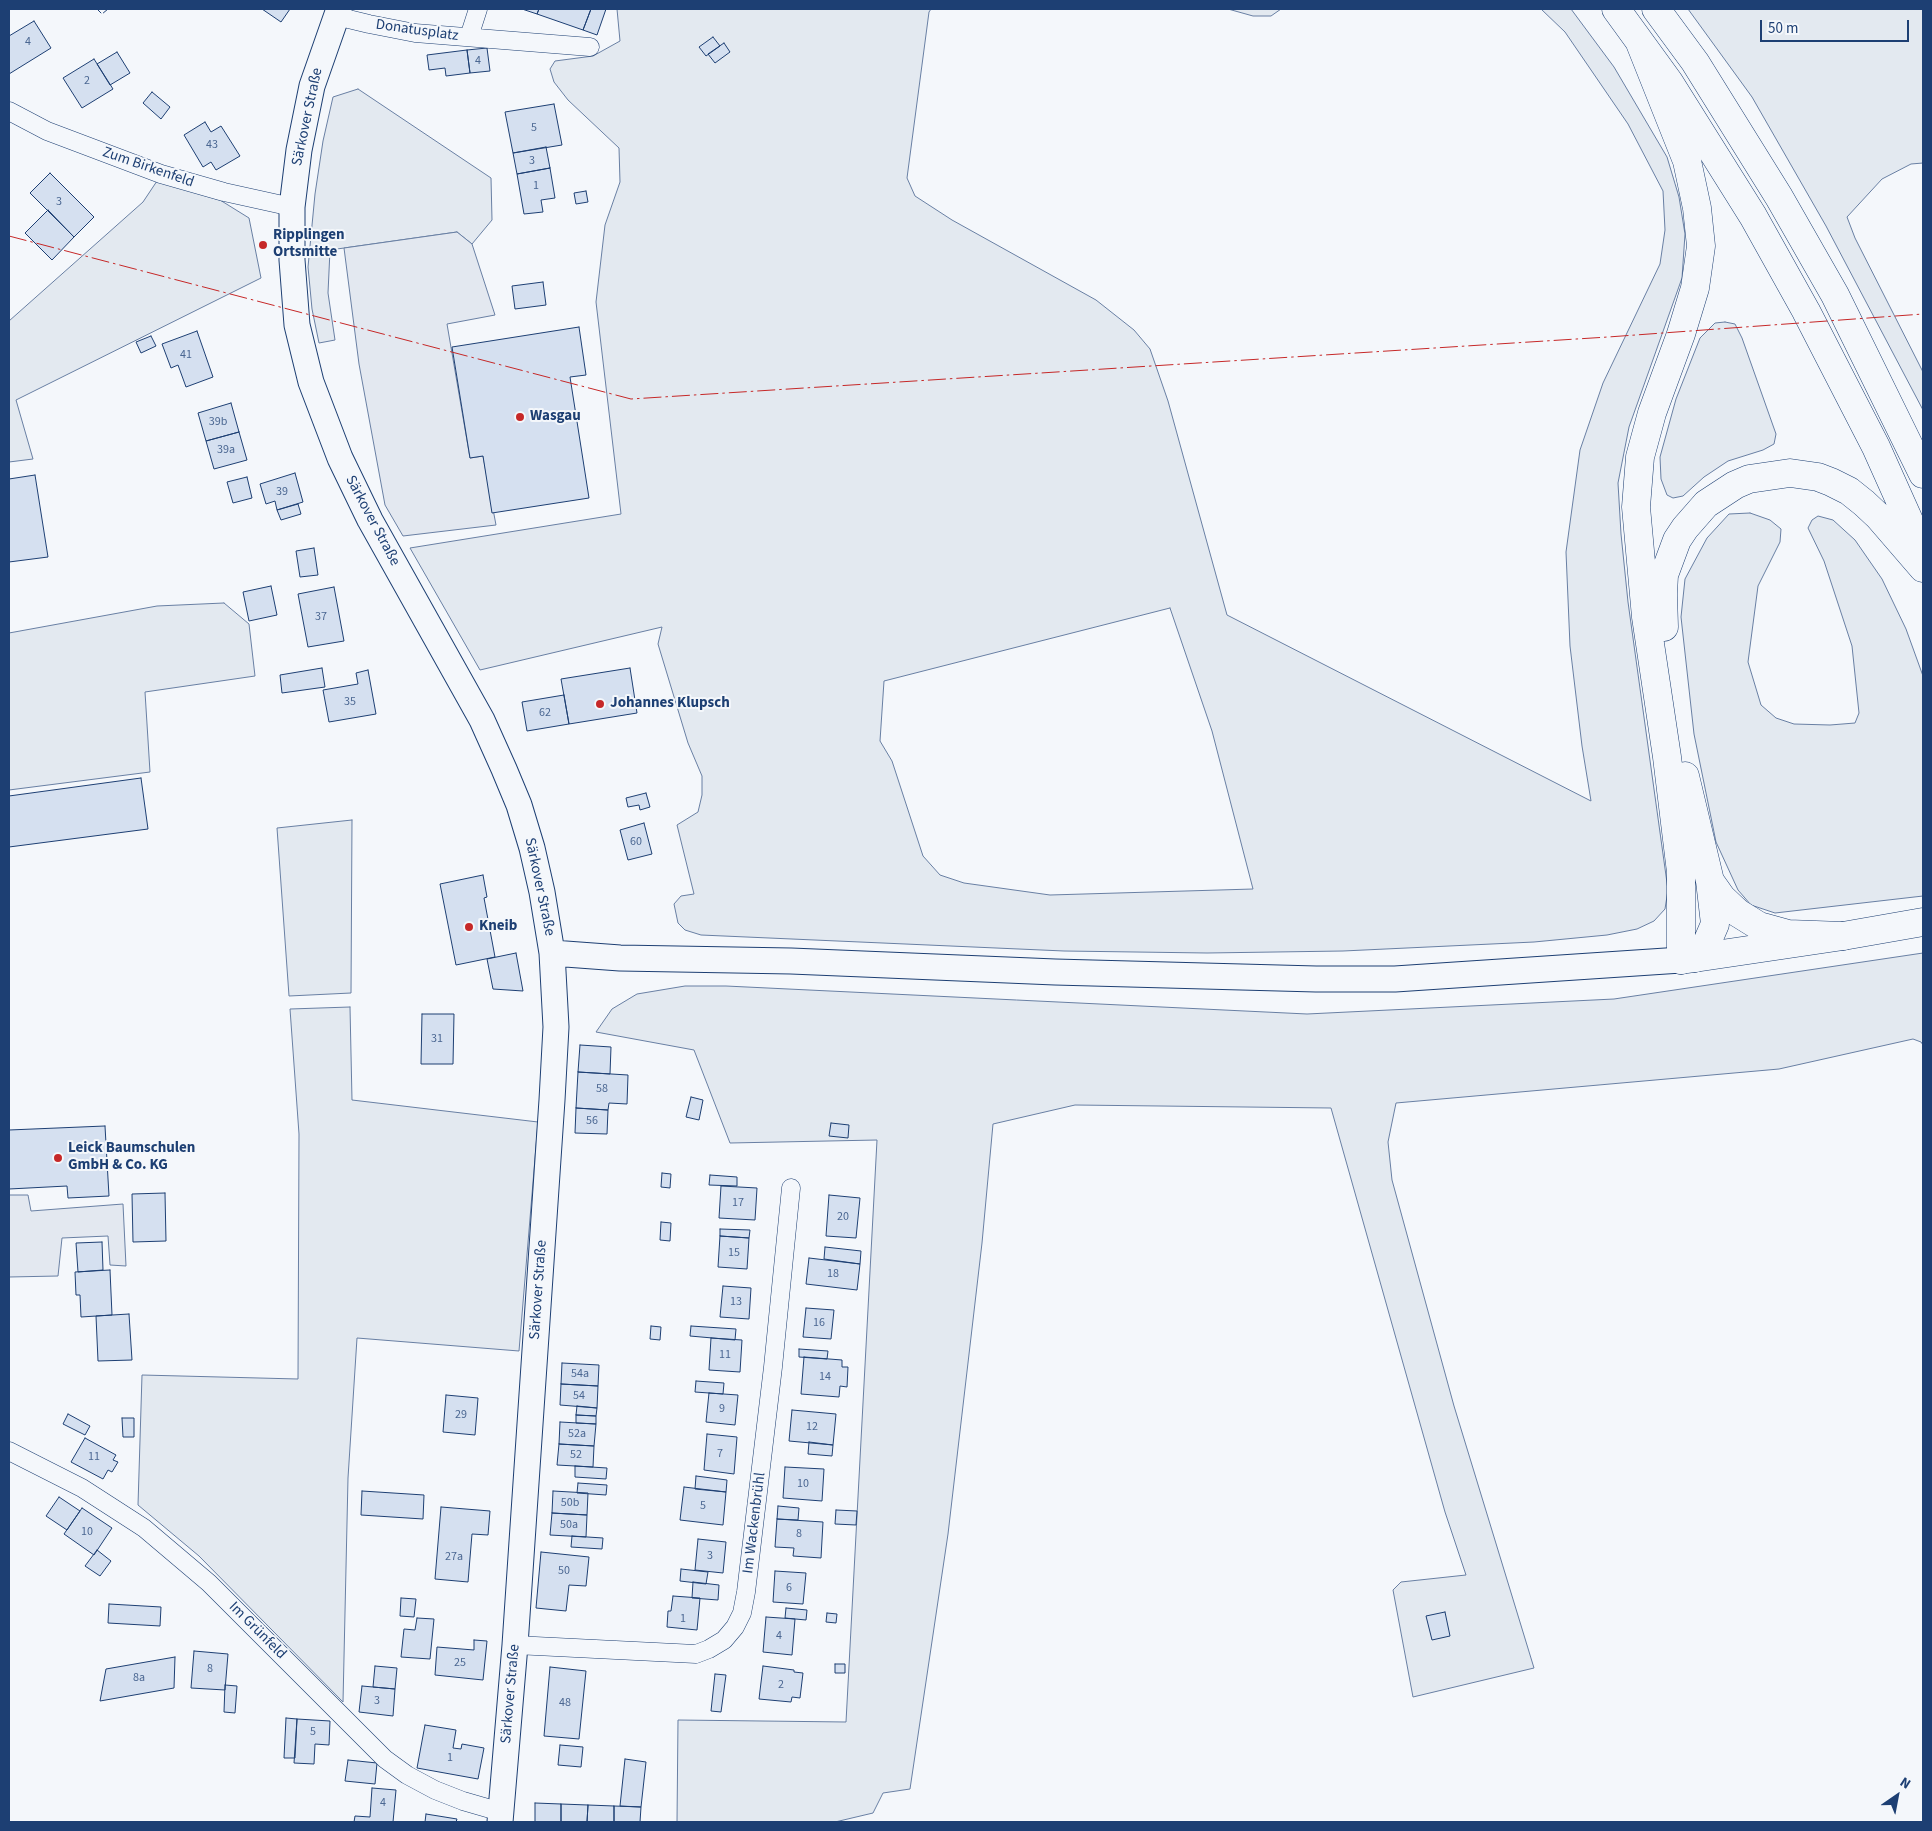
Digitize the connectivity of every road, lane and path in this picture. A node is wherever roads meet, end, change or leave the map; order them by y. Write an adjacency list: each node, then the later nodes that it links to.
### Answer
1 (478, 9): 5 (street, Donatusplatz)
2 (1616, 9): 6 (main road)
3 (1656, 9): 10 (main road)
4 (338, 12): 5 (street, Donatusplatz); 9 (main road, Särkover Straße)
5 (468, 38): 7 (street, Donatusplatz)
6 (1640, 42): 11 (main road); 17 (main road)
7 (590, 47)
8 (9, 111): 9 (street, Zum Birkenfeld)
9 (292, 207): 16 (main road, Särkover Straße)
10 (1923, 474)
11 (1923, 552)
12 (1923, 568): 13 (main road)
13 (1710, 881): 15 (main road); 17 (main road)
14 (1923, 922): 15 (main road)
15 (1843, 936): 17 (main road)
16 (552, 953): 17 (main road); 20 (main road, Särkover Straße)
17 (1688, 959)
18 (791, 1188): 20 (street, Im Wackenbrühl)
19 (9, 1451): 21 (street, Im Grünfeld)
20 (515, 1645): 21 (main road, Särkover Straße)
21 (500, 1817)

